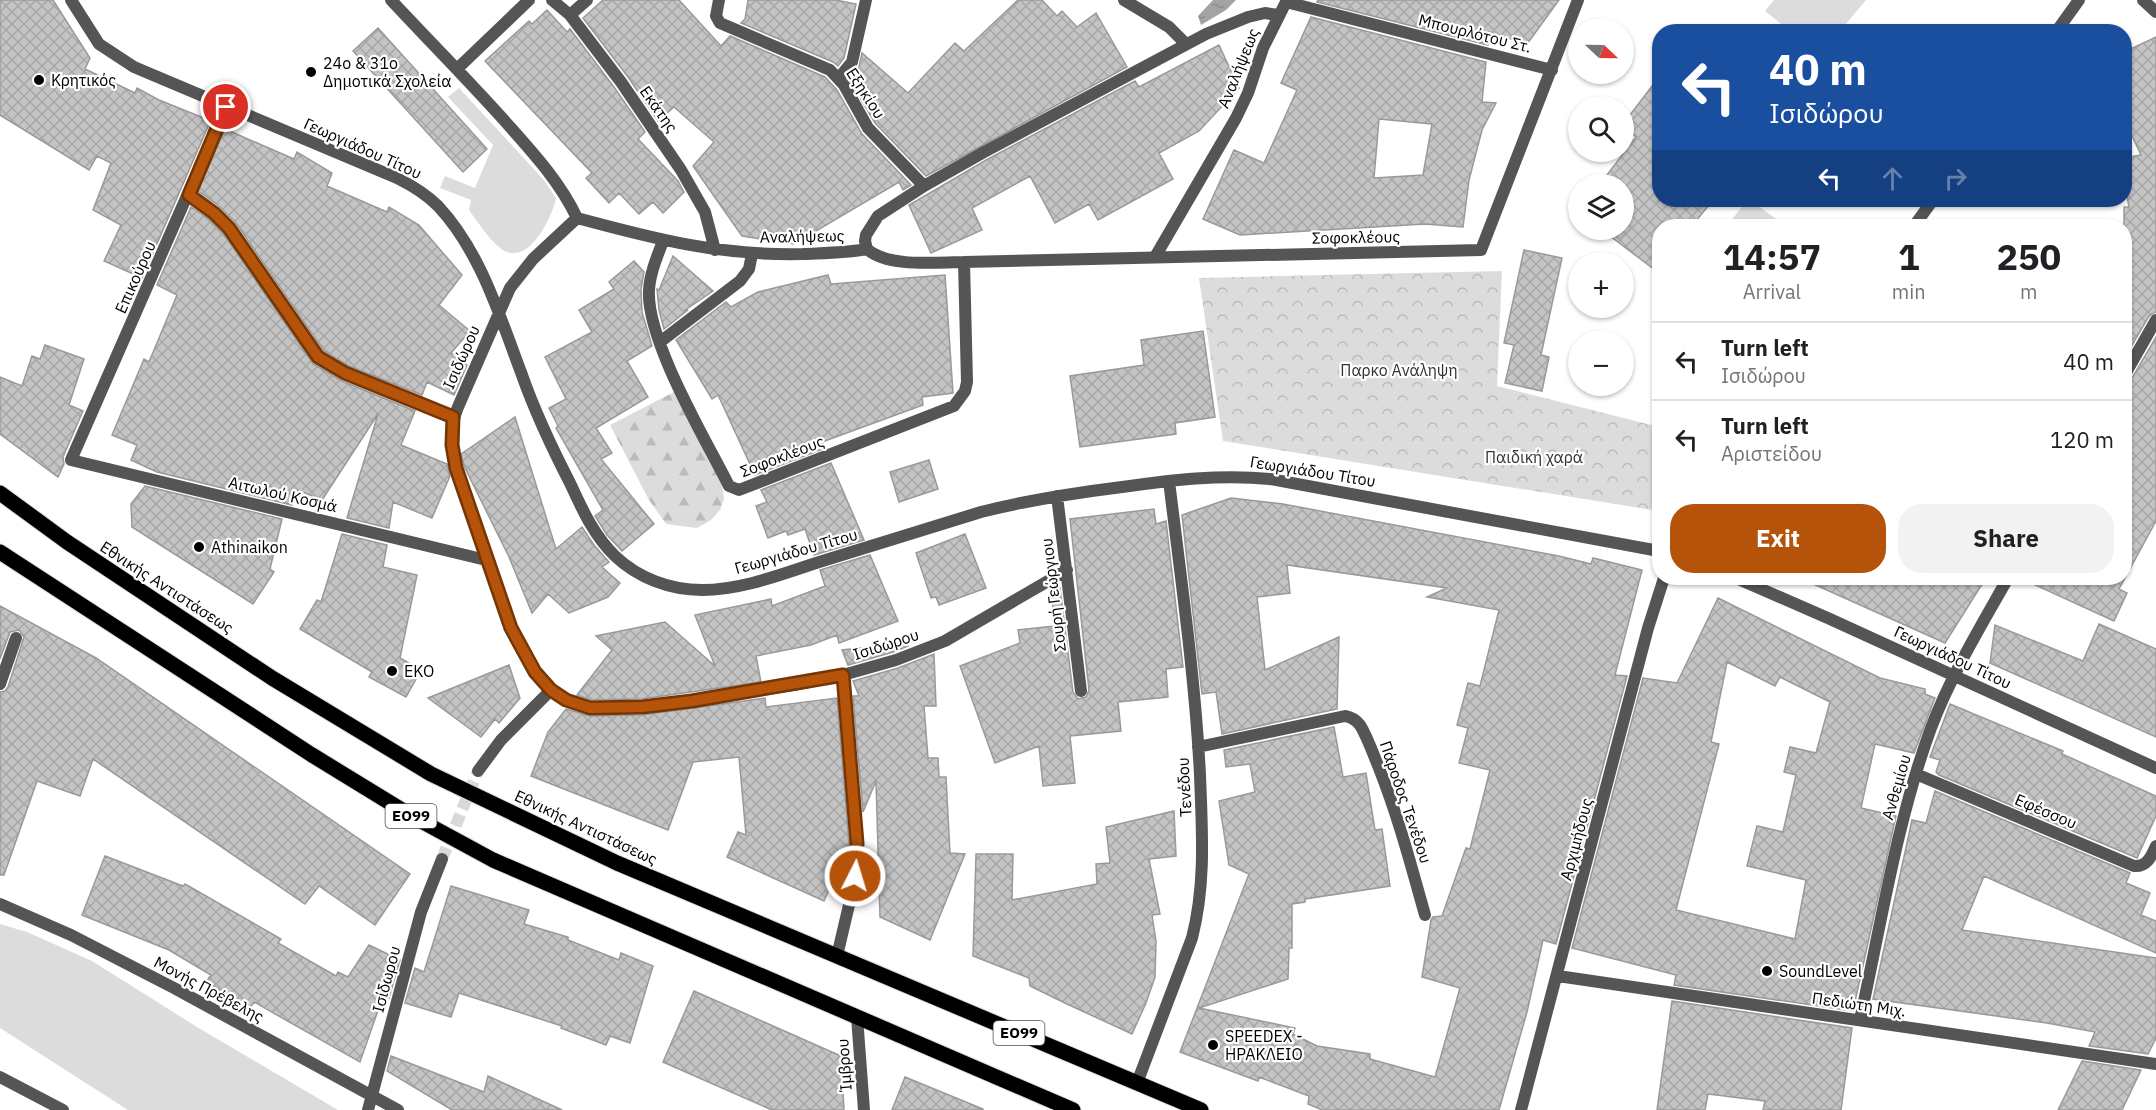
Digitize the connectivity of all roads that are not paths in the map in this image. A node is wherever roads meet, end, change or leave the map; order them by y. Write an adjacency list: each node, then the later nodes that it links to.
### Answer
1 (71, 0): 21 (street, Γεωργιάδου Τίτου)
2 (391, 0): 18 (street)
3 (529, 0): 18 (street)
4 (552, 0): 14 (street, Εκάτης)
5 (587, 0): 14 (street)
6 (719, 0): 20 (street, Εξηκίου)
7 (866, 0): 20 (street)
8 (1124, 0): 17 (street)
9 (1578, 0): 19 (street, Σοφοκλέους)
10 (2079, 0): 16 (street)
11 (2143, 0): 13 (street)
12 (1286, 1): 15 (street, Αναλήψεως); 19 (street, Μπουρλότου Στ.)
13 (2156, 12)
14 (570, 15): 27 (street, Εκάτης)
15 (1278, 15): 17 (street, Αναλήψεως); 29 (street, Αναλήψεως)
16 (2062, 24)
17 (1186, 44): 22 (street, Αναλήψεως)
18 (458, 68): 24 (street)
19 (1552, 70): 29 (street, Σοφοκλέους)
20 (839, 78): 22 (street, Εξηκίου)
21 (226, 107): 23 (street, Επικούρου); 31 (street, Γεωργιάδου Τίτου)
22 (924, 186): 26 (street, Αναλήψεως)
23 (189, 195): 35 (street); 36 (street, Επικούρου)
24 (577, 218): 25 (street, Αναλήψεως); 31 (street, Ισιδώρου)
25 (663, 241): 27 (street, Αναλήψεως); 33 (street, Σοφοκλέους)
26 (867, 249): 28 (street, Αναλήψεως); 30 (street, Σοφοκλέους)
27 (715, 250): 28 (street, Αναλήψεως)
28 (752, 254): 33 (street)
29 (1155, 257): 30 (street, Σοφοκλέους)
30 (964, 262): 33 (street, Σοφοκλέους)
31 (499, 312): 35 (street, Ισιδώρου); 39 (street, Γεωργιάδου Τίτου)
32 (2156, 320): 34 (street)
33 (660, 342)
34 (2132, 362)
35 (453, 417): 42 (street, Ισιδώρου)
36 (72, 460): 42 (street, Αιτωλού Κοσμά)
37 (1169, 481): 39 (street, Γεωργιάδου Τίτου); 40 (street, Γεωργιάδου Τίτου); 53 (street, Τενέδου)
38 (0, 493): 61 (main road, Εθνικής Αντιστάσεως / ΕΟ99)
39 (1057, 496): 43 (street, Σουρή Γεώργιου)
40 (1652, 550)
41 (0, 552): 63 (main road, ΕΟ99)
42 (486, 560): 51 (street, Ισιδώρου)
43 (1067, 570): 48 (street, Ισιδώρου); 52 (street, Σουρή Γεώργιου)
44 (1662, 585): 62 (street, Αρχιμήδους)
45 (1752, 585): 49 (street, Γεωργιάδου Τίτου)
46 (2004, 585): 49 (street, Ανθεμίου)
47 (16, 638): 50 (street)
48 (843, 675): 51 (street, Ισιδώρου); 61 (street)
49 (1955, 676): 54 (street, Γεωργιάδου Τίτου); 56 (street, Ανθεμίου)
50 (0, 684)
51 (551, 690): 55 (street)
52 (1081, 691)
53 (1198, 747): 60 (street, Πάροδος Τενέδου); 67 (street, Τενέδου)
54 (2156, 768)
55 (478, 771)
56 (1916, 774): 57 (street, Εφέσσου); 64 (street, Ανθεμίου)
57 (2156, 846)
58 (442, 859): 68 (street, Ισίδωρου)
59 (0, 904): 68 (street, Μονής Πρέβελης)
60 (1425, 915)
61 (837, 956): 67 (main road, Εθνικής Αντιστάσεως / ΕΟ99)
62 (1558, 976): 64 (street, Πεδιώτη Μιχ.); 75 (street, Αρχιμήδους)
63 (857, 1017): 72 (street, Ίμβρου); 73 (main road, ΕΟ99)
64 (1860, 1020): 65 (street, Πεδιώτη Μιχ.)
65 (2156, 1065)
66 (0, 1077): 69 (street)
67 (1137, 1083): 74 (main road, Εθνικής Αντιστάσεως / ΕΟ99)
68 (371, 1095): 70 (street, Ισίδωρου); 71 (street, Μονής Πρέβελης)
69 (63, 1110)
70 (368, 1110)
71 (398, 1110)
72 (864, 1110)
73 (1074, 1110)
74 (1201, 1110)
75 (1521, 1110)

